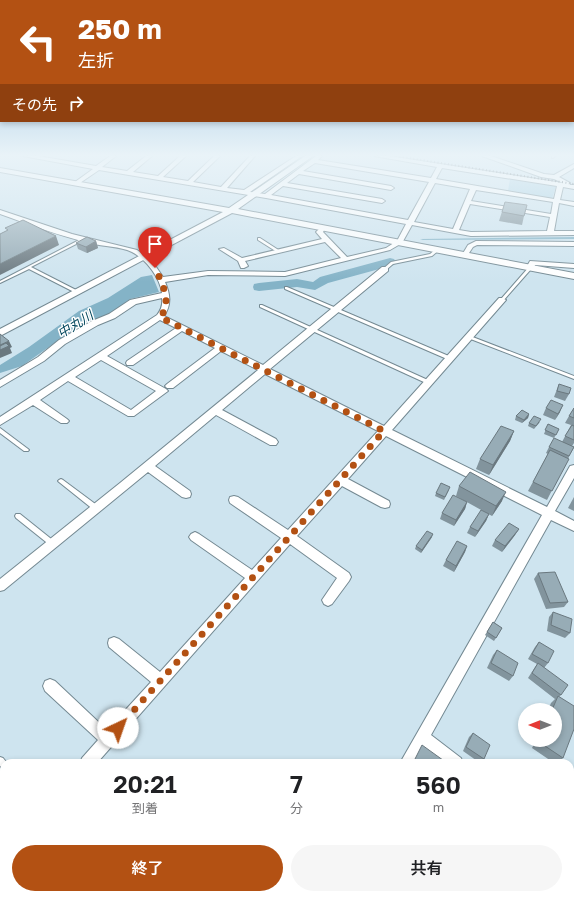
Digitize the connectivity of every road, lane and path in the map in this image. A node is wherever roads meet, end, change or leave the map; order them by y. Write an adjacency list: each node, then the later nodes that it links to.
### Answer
1 (157, 198): 15 (street)
2 (250, 198): 15 (street)
3 (304, 198): 12 (street)
4 (360, 198): 12 (street)
5 (371, 198): 12 (street)
6 (384, 198): 12 (street)
7 (424, 198): 18 (street)
8 (470, 198): 13 (street)
9 (539, 198): 11 (street)
10 (558, 198): 11 (street)
11 (557, 201): 14 (street); 17 (street)
12 (382, 202): 18 (street)
13 (468, 202): 17 (street); 20 (street)
14 (574, 204)
15 (230, 211): 19 (street); 32 (street)
16 (0, 212): 23 (street)
17 (554, 216): 22 (street)
18 (411, 223): 20 (street); 26 (street)
19 (322, 228): 25 (street); 26 (street)
20 (455, 231): 22 (street)
21 (574, 233): 22 (street)
22 (550, 234)
23 (84, 239): 32 (street); 36 (lane)
24 (259, 239): 30 (lane)
25 (325, 240): 30 (street); 33 (street)
26 (400, 242): 29 (street); 33 (street)
27 (574, 244): 31 (street)
28 (222, 249): 34 (street)
29 (437, 250): 31 (street); 38 (lane)
30 (278, 251): 34 (street)
31 (465, 255): 37 (street)
32 (143, 257): 41 (street); 44 (street)
33 (345, 259): 39 (street)
34 (241, 260): 39 (street)
35 (574, 266): 37 (street)
36 (28, 268): 42 (lane); 44 (lane)
37 (530, 268): 40 (street); 46 (lane)
38 (385, 269): 48 (street)
39 (253, 274): 41 (street)
40 (574, 276)
41 (161, 280): 45 (street)
42 (0, 282)
43 (286, 288): 48 (lane)
44 (77, 292): 52 (street)
45 (165, 295): 49 (street); 62 (street)
46 (502, 300): 53 (street)
47 (261, 306): 51 (lane)
48 (337, 310): 51 (street); 56 (lane)
49 (160, 317): 50 (street); 55 (street)
50 (181, 328): 54 (street); 57 (street)
51 (314, 329): 58 (street); 61 (lane)
52 (0, 333)
53 (468, 337): 56 (street); 60 (lane)
54 (220, 348): 58 (street); 63 (street)
55 (100, 356): 59 (street); 59 (street)
56 (449, 358): 61 (street)
57 (130, 363)
58 (262, 370): 65 (street); 69 (street)
59 (68, 377): 64 (street)
60 (574, 378)
61 (428, 382): 69 (street)
62 (0, 384)
63 (170, 386)
64 (34, 400): 66 (street); 67 (street)
65 (214, 410): 70 (street); 72 (street)
66 (64, 421)
67 (0, 422)
68 (0, 430): 71 (lane)
69 (384, 431): 74 (street); 80 (street)
70 (273, 442)
71 (26, 450)
72 (148, 466): 76 (street); 79 (street)
73 (574, 469): 80 (street)
74 (340, 480): 78 (street); 84 (street)
75 (61, 481): 79 (lane)
76 (186, 494)
77 (234, 500): 84 (street)
78 (385, 504)
79 (96, 508): 85 (street)
80 (549, 513): 82 (street); 92 (street)
81 (18, 516): 85 (lane)
82 (574, 526)
83 (195, 537): 86 (street)
84 (289, 537): 86 (street); 88 (street)
85 (53, 544): 87 (street)
86 (253, 577): 90 (street)
87 (0, 586)
88 (328, 600)
89 (114, 643): 90 (street)
90 (160, 682): 93 (street)
91 (50, 686): 93 (street)
92 (422, 738): 95 (street); 96 (street)
93 (108, 740): 94 (street)
94 (91, 759)
95 (409, 759)
96 (451, 759)

